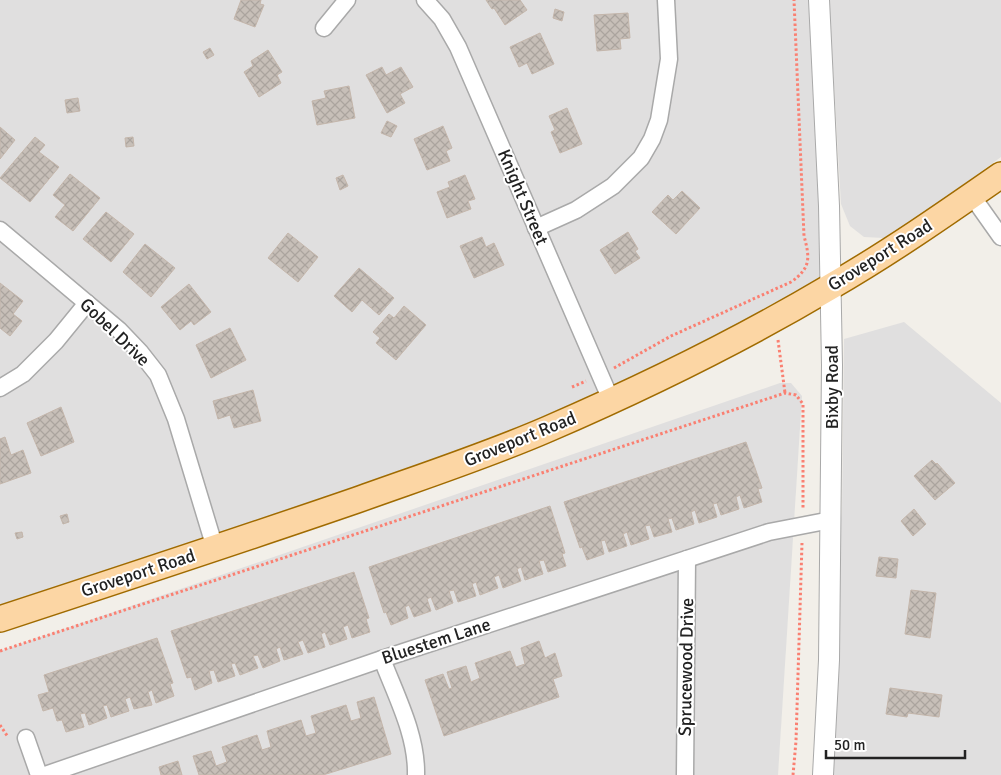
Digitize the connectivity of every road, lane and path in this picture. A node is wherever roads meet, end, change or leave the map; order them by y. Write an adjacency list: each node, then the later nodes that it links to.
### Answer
1 (347, 0): 6 (street)
2 (425, 0): 9 (street, Knight Street)
3 (666, 0): 9 (street)
4 (794, 0): 14 (path)
5 (819, 0): 12 (street, Bixby Road)
6 (324, 28)
7 (1001, 175): 8 (main road, Groveport Road)
8 (972, 196): 11 (street); 12 (main road, Groveport Road)
9 (536, 228): 14 (street, Knight Street)
10 (0, 230): 13 (street, Gobel Drive)
11 (1001, 237)
12 (830, 287): 17 (main road, Groveport Road); 18 (street, Bixby Road)
13 (87, 303): 16 (street); 20 (street, Gobel Drive)
14 (600, 375): 15 (path); 17 (street, Knight Street)
15 (572, 387)
16 (0, 388)
17 (611, 400): 20 (main road, Groveport Road)
18 (831, 520): 19 (street, Bluestem Lane); 31 (street, Bixby Road)
19 (802, 526): 21 (street, Bluestem Lane); 23 (path); 30 (path)
20 (216, 548): 22 (main road, Groveport Road)
21 (687, 559): 24 (street, Bluestem Lane); 29 (street, Sprucewood Drive)
22 (0, 619)
23 (0, 651)
24 (382, 659): 27 (street, Bluestem Lane); 28 (street)
25 (26, 738): 26 (street)
26 (39, 775)
27 (45, 775)
28 (416, 775)
29 (685, 775)
30 (793, 775)
31 (823, 775)

